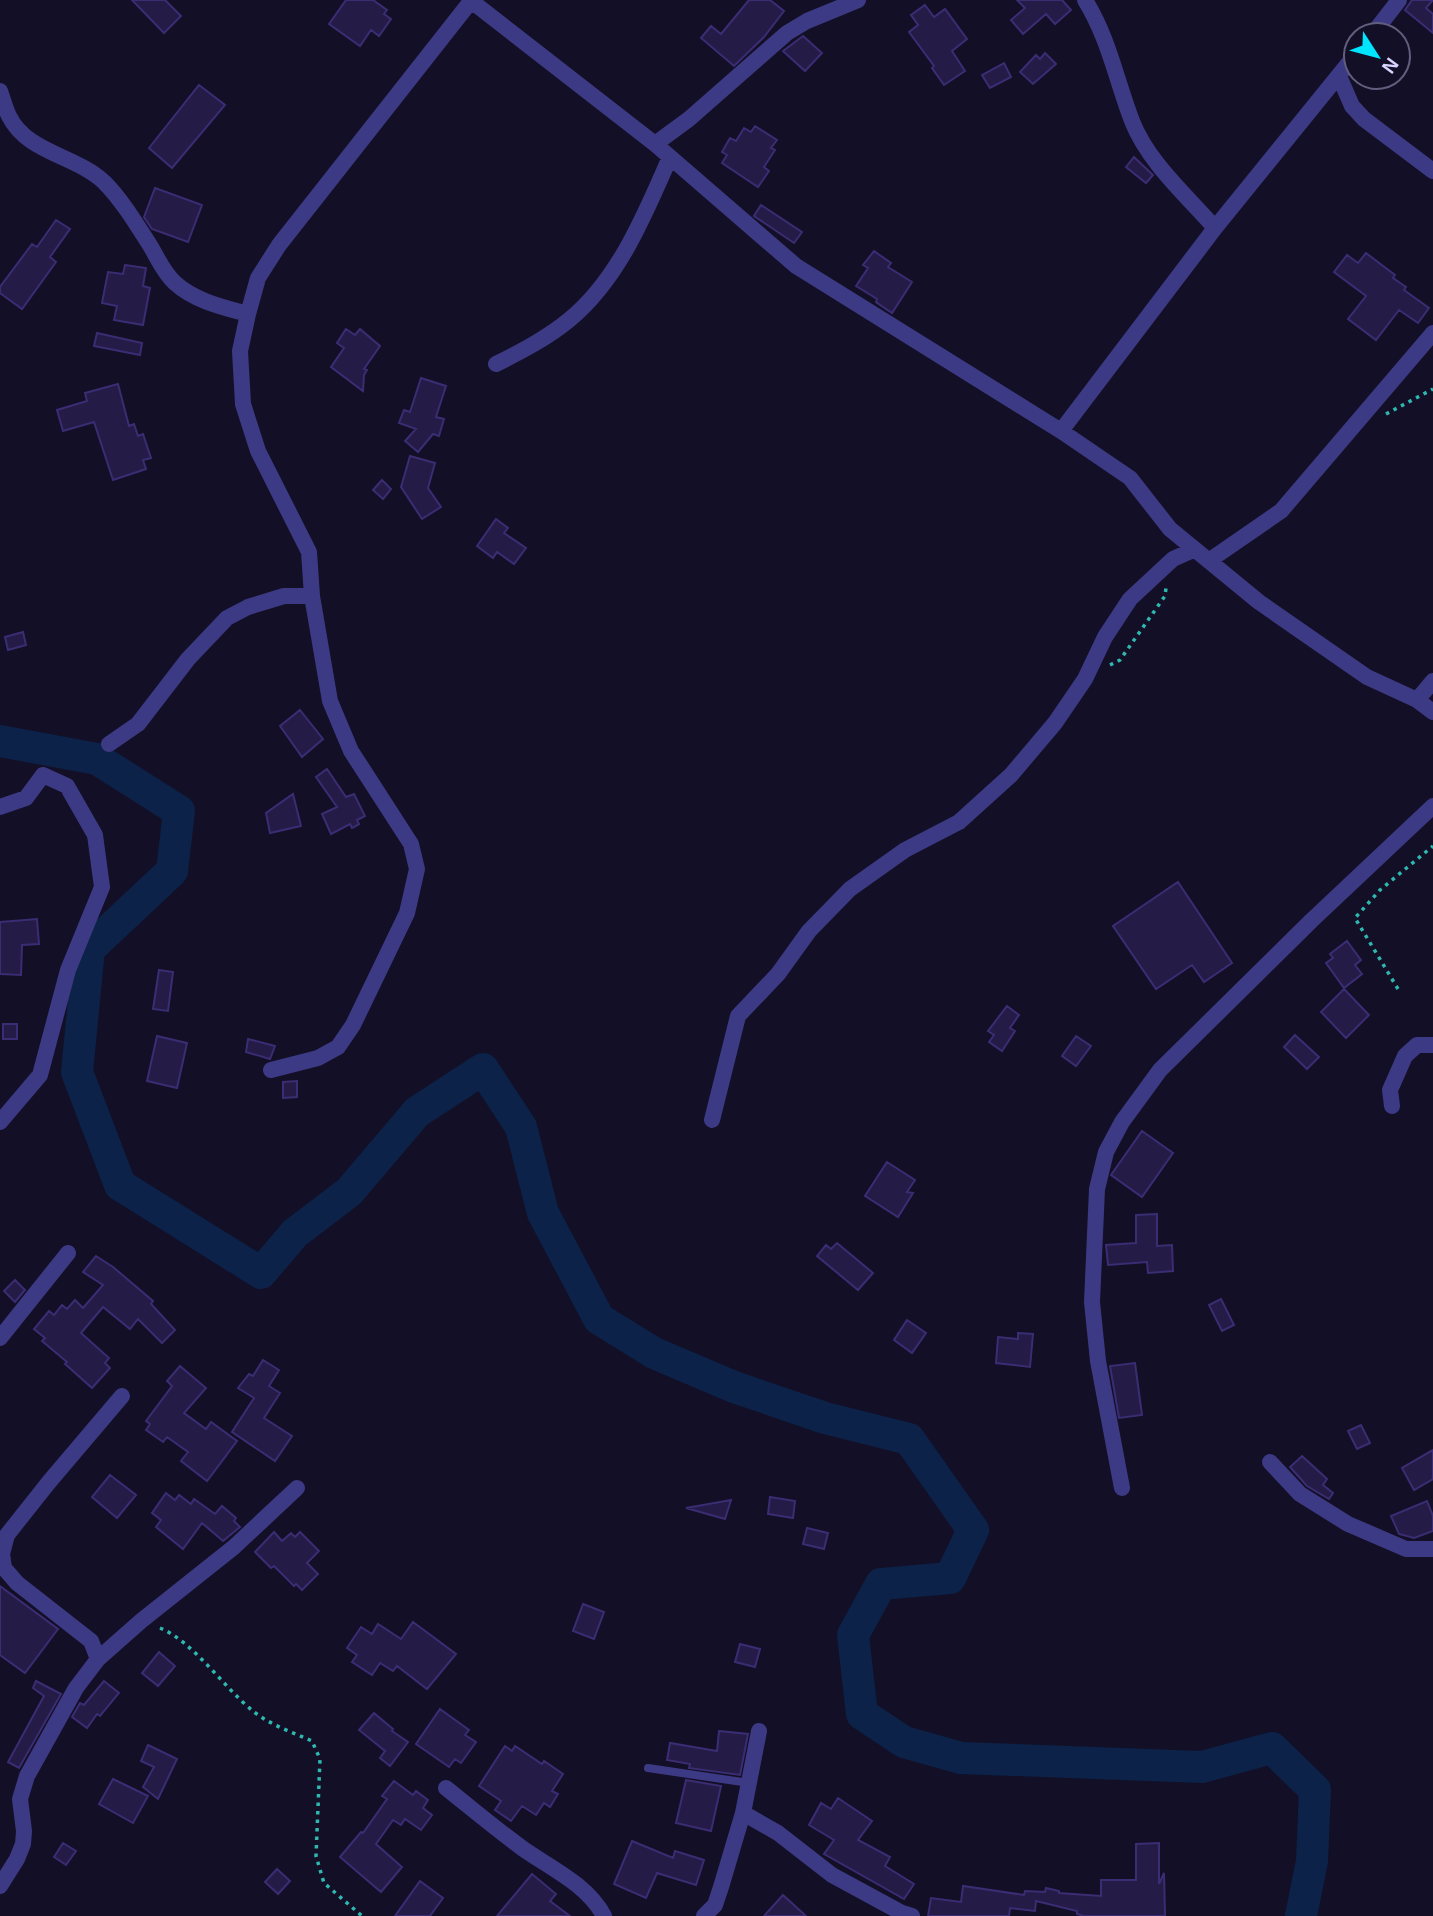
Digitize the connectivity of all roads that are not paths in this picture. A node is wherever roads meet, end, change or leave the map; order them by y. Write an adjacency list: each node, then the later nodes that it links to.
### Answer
1 (471, 0): 9 (street); 13 (street)
2 (858, 0): 9 (street)
3 (1085, 0): 12 (street)
4 (1399, 0): 5 (street)
5 (1382, 21)
6 (1342, 72): 7 (street)
7 (1339, 76): 11 (street); 12 (street)
8 (0, 90): 13 (street)
9 (655, 144): 10 (street)
10 (670, 157): 15 (street); 16 (street)
11 (1433, 172)
12 (1215, 228): 16 (street)
13 (248, 314): 19 (street)
14 (1433, 333): 18 (street)
15 (496, 364)
16 (1061, 431): 17 (street)
17 (1193, 550): 18 (street); 29 (street)
18 (1210, 561): 21 (street)
19 (312, 596): 23 (street); 27 (street)
20 (1433, 681): 21 (street)
21 (1417, 700): 22 (street)
22 (1433, 712)
23 (109, 744)
24 (1433, 806): 36 (street)
25 (0, 807): 30 (street)
26 (1433, 1045): 28 (street)
27 (271, 1070)
28 (1392, 1106)
29 (712, 1120)
30 (0, 1122)
31 (68, 1253): 32 (street)
32 (0, 1338)
33 (122, 1396): 38 (street)
34 (1270, 1462): 37 (street)
35 (298, 1488): 38 (street)
36 (1122, 1488)
37 (1433, 1549)
38 (98, 1659): 44 (street)
39 (759, 1731): 41 (street)
40 (649, 1768): 41 (lane)
41 (749, 1783): 43 (street)
42 (446, 1788): 46 (street)
43 (743, 1813): 45 (street); 47 (street)
44 (0, 1886)
45 (710, 1915)
46 (604, 1916)
47 (912, 1916)

